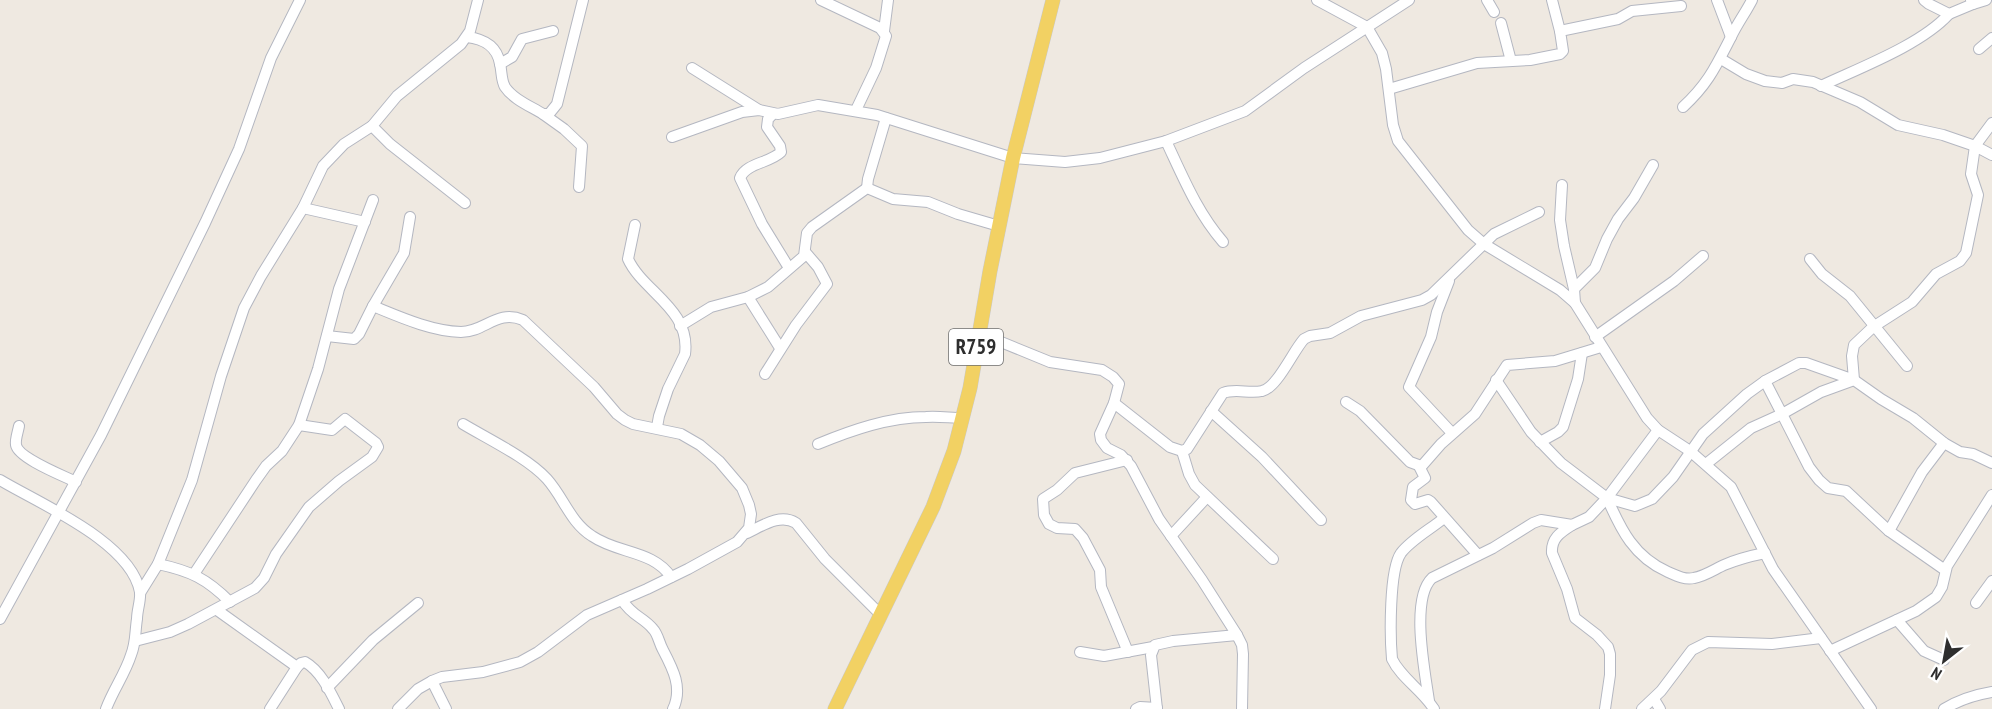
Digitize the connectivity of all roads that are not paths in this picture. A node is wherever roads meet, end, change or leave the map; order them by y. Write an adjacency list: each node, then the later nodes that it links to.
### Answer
1 (300, 0): 104 (street)
2 (478, 0): 25 (street)
3 (583, 0): 38 (street)
4 (821, 0): 23 (street)
5 (888, 0): 23 (street)
6 (1053, 0): 47 (main road, R759)
7 (1317, 0): 21 (street)
8 (1409, 0): 21 (street)
9 (1487, 0): 18 (street)
10 (1552, 0): 24 (street)
11 (1717, 0): 26 (street)
12 (1752, 0): 26 (street)
13 (1924, 0): 19 (street)
14 (1986, 0): 15 (street)
15 (1972, 2): 19 (street)
16 (1630, 5): 17 (street); 24 (street)
17 (1680, 6)
18 (1494, 12)
19 (1949, 14): 33 (street)
20 (1501, 23): 30 (street)
21 (1366, 27): 34 (street); 44 (street)
22 (553, 31): 31 (street)
23 (884, 31): 37 (street)
24 (1560, 31): 30 (street)
25 (467, 37): 31 (street); 42 (street)
26 (1731, 37): 29 (street)
27 (1992, 38): 28 (street)
28 (1979, 49)
29 (1721, 59): 33 (street); 35 (street)
30 (1511, 61): 34 (street)
31 (500, 64): 38 (street)
32 (692, 68): 36 (street)
33 (1821, 86): 45 (street)
34 (1389, 89): 61 (street)
35 (1683, 107)
36 (759, 110): 39 (street); 43 (street)
37 (856, 110): 39 (street); 40 (street)
38 (543, 114): 50 (street)
39 (773, 114): 65 (street)
40 (886, 118): 47 (street); 51 (street)
41 (1992, 123): 45 (street)
42 (372, 126): 53 (street); 54 (street)
43 (672, 136)
44 (1166, 141): 47 (street); 60 (street)
45 (1975, 146): 46 (street); 72 (street)
46 (1992, 155)
47 (1013, 158): 59 (main road, R759)
48 (1653, 165): 67 (street)
49 (1562, 185): 67 (street)
50 (579, 187)
51 (867, 188): 59 (street); 62 (street)
52 (373, 200): 57 (street)
53 (465, 203)
54 (303, 208): 57 (street); 118 (street)
55 (1539, 212): 61 (street)
56 (410, 217): 70 (street)
57 (366, 222): 74 (street)
58 (635, 225): 71 (street)
59 (999, 226): 73 (main road, R759)
60 (1224, 242)
61 (1484, 244): 66 (street); 69 (street)
62 (806, 253): 65 (street); 76 (street)
63 (1703, 256): 75 (street)
64 (1810, 259): 72 (street)
65 (789, 268): 68 (street)
66 (1452, 274): 85 (street); 93 (street)
67 (1574, 289): 69 (street)
68 (747, 297): 71 (street); 76 (street)
69 (1575, 303): 75 (street)
70 (373, 306): 74 (street); 91 (street)
71 (680, 326): 91 (street)
72 (1873, 327): 78 (street); 81 (street)
73 (979, 333): 84 (street); 87 (main road, R759)
74 (327, 336): 89 (street)
75 (1598, 342): 77 (street); 92 (street)
76 (780, 348): 79 (street)
77 (1582, 353): 80 (street); 94 (street)
78 (1906, 366)
79 (765, 374)
80 (1496, 380): 93 (street); 94 (street)
81 (1854, 380): 82 (street); 86 (street); 95 (street)
82 (1765, 381): 86 (street); 98 (street)
83 (1346, 402): 102 (street)
84 (1114, 403): 97 (street); 99 (street)
85 (1211, 411): 97 (street); 110 (street)
86 (1782, 414): 101 (street); 112 (street)
87 (963, 418): 96 (street); 129 (main road, R759)
88 (463, 424): 121 (street)
89 (299, 425): 120 (street); 125 (street)
90 (19, 426): 104 (street)
91 (657, 427): 113 (street)
92 (1658, 430): 98 (street); 107 (street)
93 (1452, 433): 102 (street)
94 (1540, 442): 107 (street)
95 (1944, 443): 100 (street); 112 (street)
96 (818, 444)
97 (1182, 451): 106 (street)
98 (1690, 451): 101 (street); 107 (street)
99 (1127, 460): 114 (street); 138 (street)
100 (1992, 463)
101 (1706, 464): 115 (street)
102 (1422, 466): 109 (street)
103 (0, 480): 108 (street)
104 (76, 482): 108 (street)
105 (1992, 495): 119 (street)
106 (1207, 497): 114 (street); 117 (street)
107 (1607, 498): 111 (street); 115 (street)
108 (58, 513): 123 (street); 130 (street)
109 (1444, 518): 116 (street); 145 (street)
110 (1321, 520)
111 (1572, 525): 116 (street); 157 (street)
112 (1889, 531): 119 (street)
113 (747, 533): 121 (street); 129 (street)
114 (1172, 536): 132 (street)
115 (1765, 553): 133 (street)
116 (1478, 555): 145 (street)
117 (1273, 559)
118 (158, 564): 120 (street); 123 (street)
119 (1945, 570): 131 (street)
120 (194, 574): 125 (street)
121 (671, 577): 124 (street)
122 (1992, 582): 127 (street)
123 (140, 593): 134 (street)
124 (622, 600): 141 (street); 153 (street)
125 (230, 602): 128 (street)
126 (418, 603): 142 (street)
127 (1976, 603)
128 (217, 610): 134 (street); 140 (street)
129 (881, 615): 154 (main road, R759)
130 (0, 619)
131 (1897, 620): 136 (street); 139 (street)
132 (1237, 635): 135 (street); 156 (street)
133 (1821, 638): 136 (street); 144 (street)
134 (135, 641): 148 (street)
135 (1153, 647): 138 (street); 146 (street)
136 (1830, 651): 147 (street)
137 (1080, 652): 138 (street)
138 (1128, 652)
139 (1944, 660)
140 (297, 667): 142 (street); 149 (street)
141 (432, 681): 151 (street); 152 (street)
142 (327, 688): 150 (street)
143 (1992, 693): 160 (street)
144 (1654, 699): 158 (street); 159 (street)
145 (1432, 705)
146 (1157, 708): 155 (street)
147 (1868, 708)
148 (106, 709)
149 (270, 709)
150 (339, 709)
151 (398, 709)
152 (446, 709)
153 (673, 709)
154 (835, 709)
155 (1136, 709)
156 (1242, 709)
157 (1605, 709)
158 (1642, 709)
159 (1660, 709)
160 (1944, 709)

